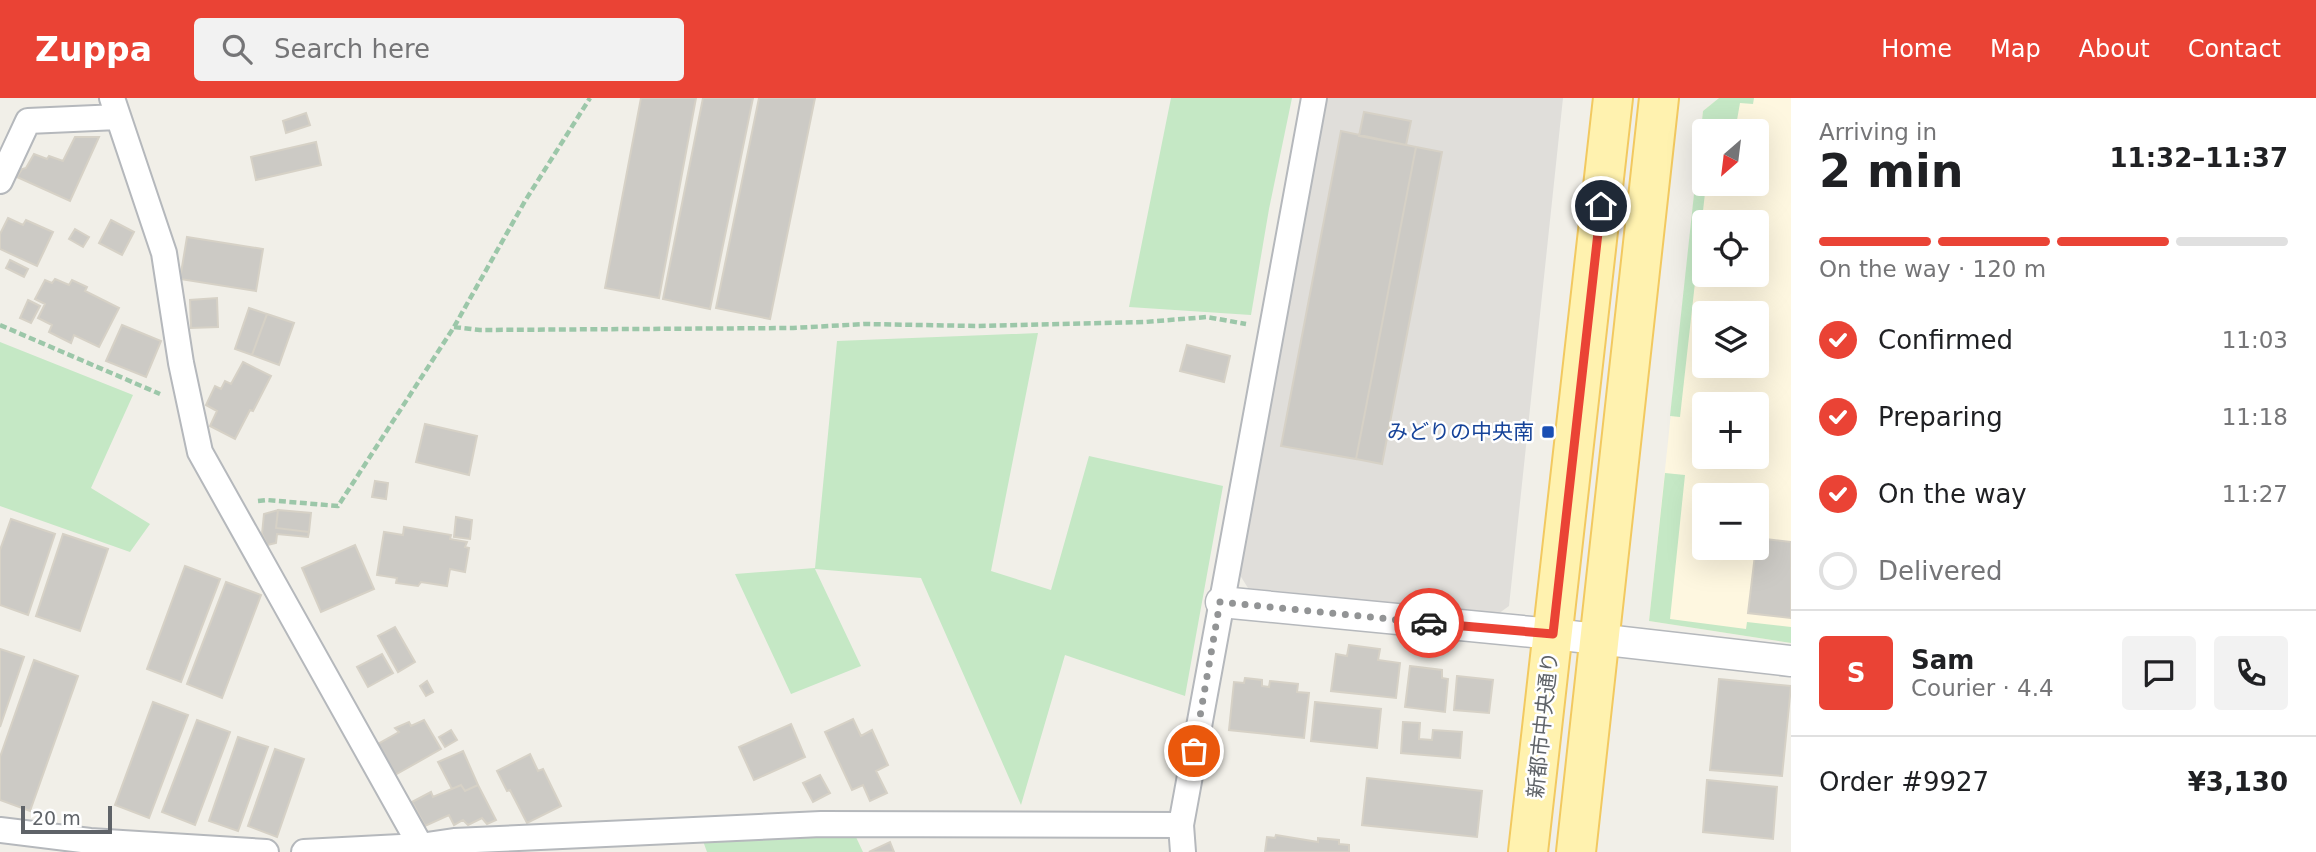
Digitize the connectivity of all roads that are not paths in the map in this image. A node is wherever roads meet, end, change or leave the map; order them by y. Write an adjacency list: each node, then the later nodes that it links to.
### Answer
1 (1314, 98): 6 (street)
2 (1613, 98): 7 (main road, 新都市中央通り)
3 (1659, 98): 8 (main road)
4 (115, 107): 5 (street); 12 (street)
5 (0, 181)
6 (1220, 602): 7 (street); 10 (street)
7 (1553, 634): 8 (street); 16 (main road, 新都市中央通り)
8 (1599, 639): 9 (street); 17 (main road)
9 (1791, 661)
10 (1181, 825): 12 (street); 15 (street)
11 (0, 830): 13 (street)
12 (422, 849): 14 (street)
13 (265, 852)
14 (304, 852)
15 (1183, 852)
16 (1528, 852)
17 (1576, 852)

